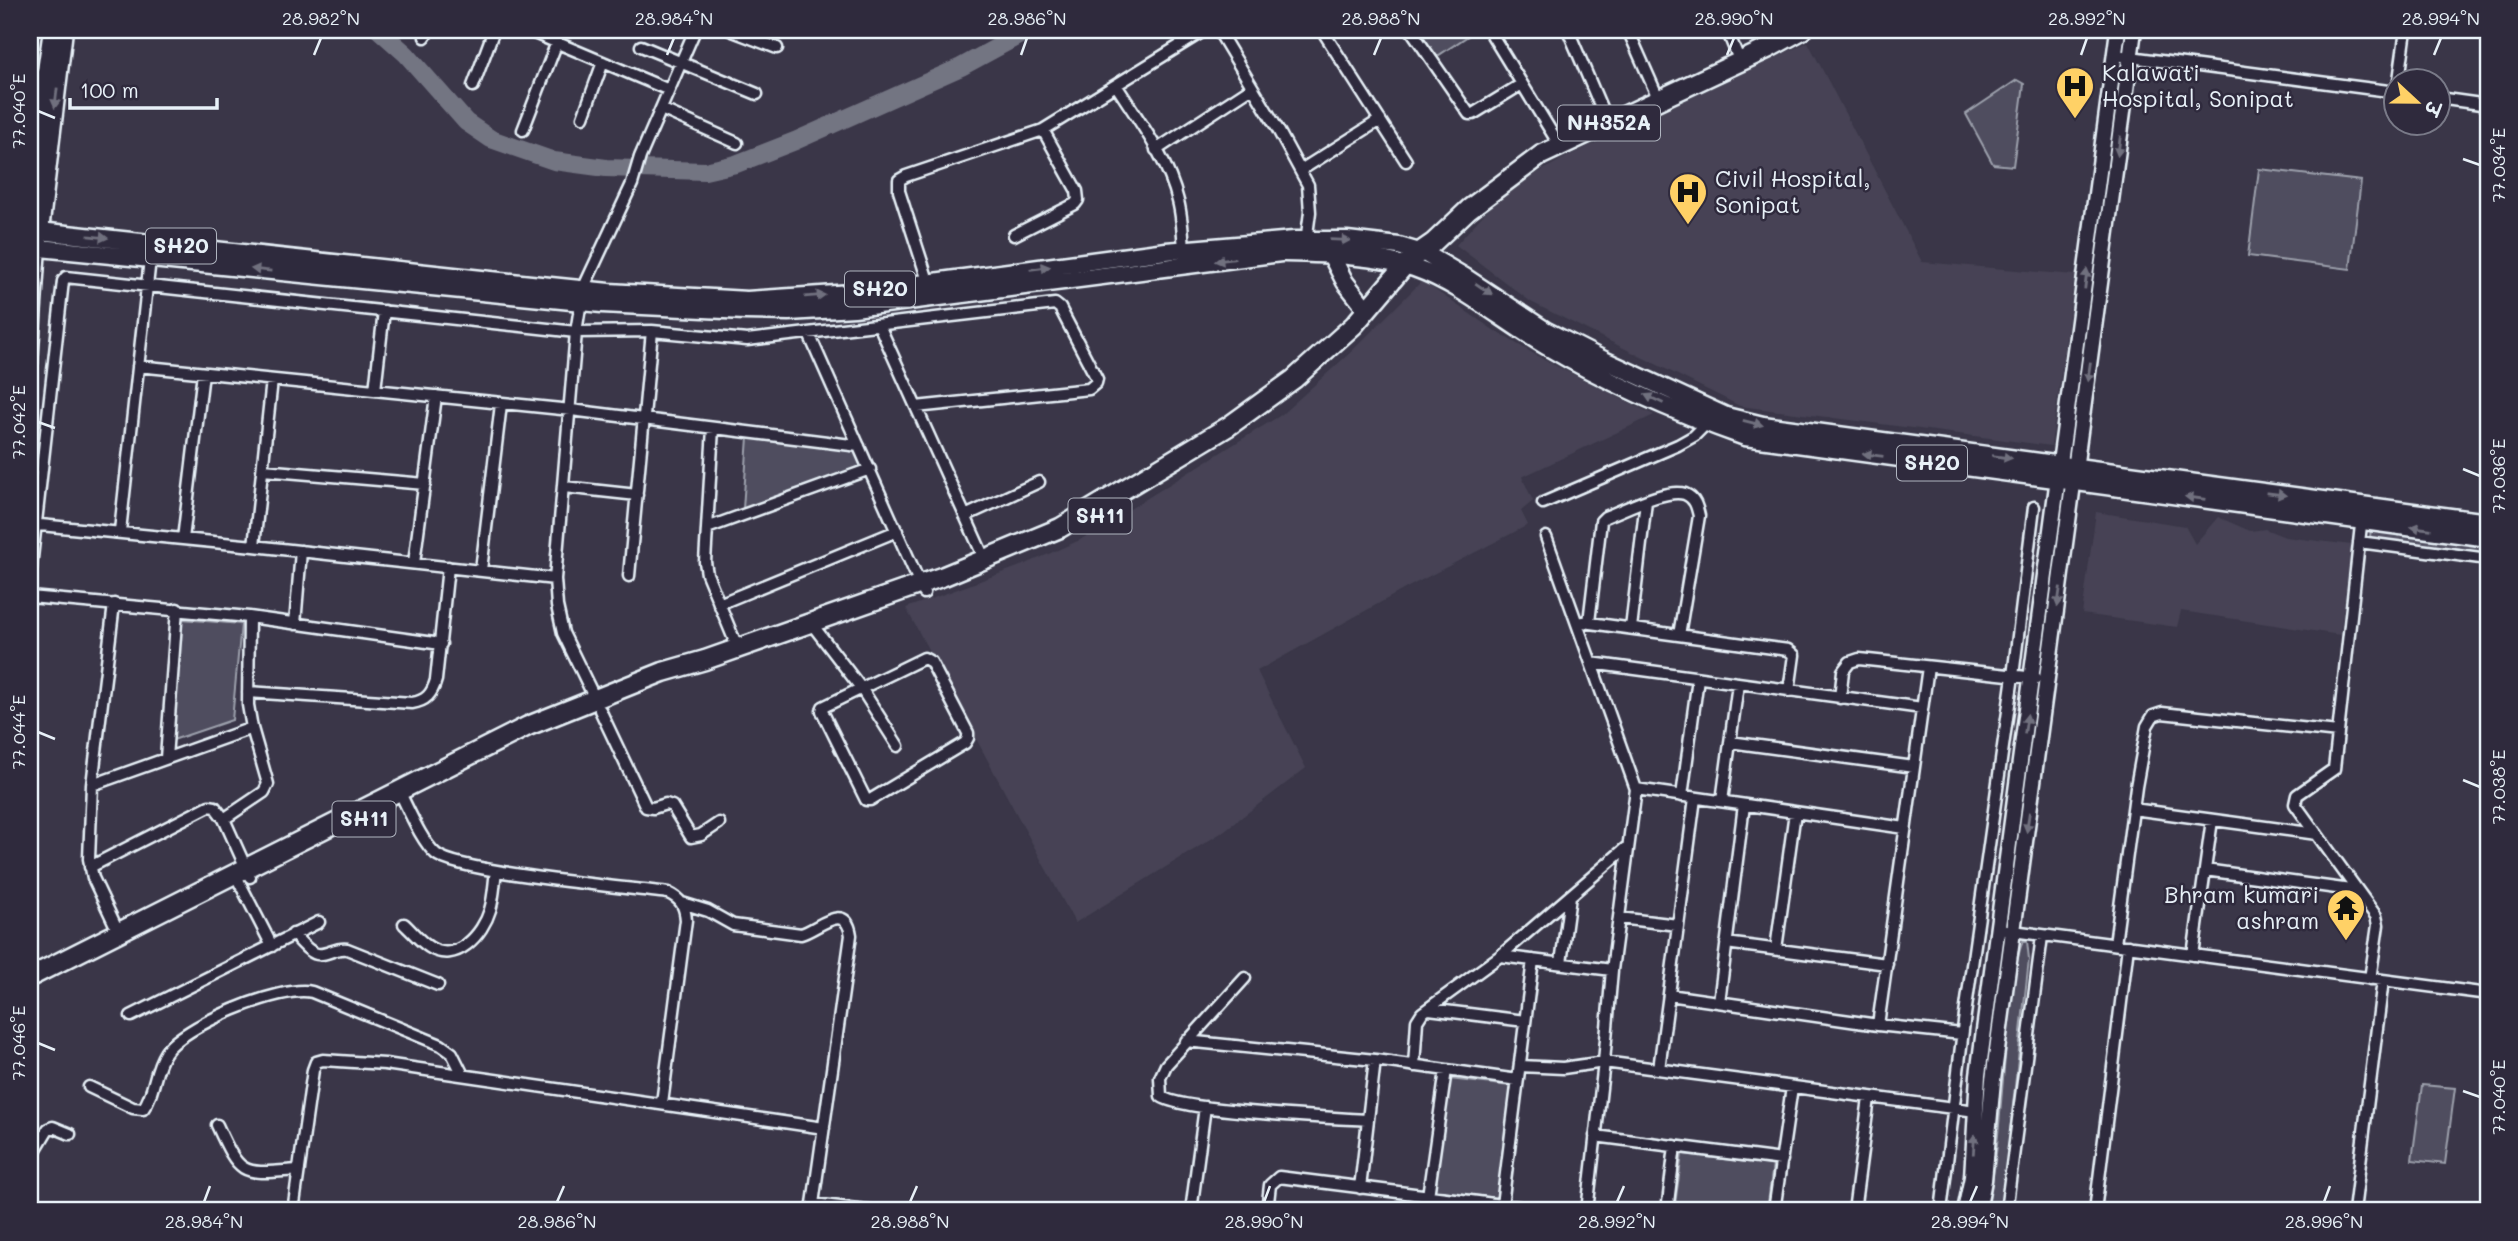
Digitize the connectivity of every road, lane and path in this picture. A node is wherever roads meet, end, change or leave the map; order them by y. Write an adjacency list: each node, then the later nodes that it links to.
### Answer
1 (52, 30): 44 (main road)
2 (64, 30): 52 (main road, one-way to 52)
3 (494, 30): 30 (street)
4 (527, 30): 19 (street)
5 (695, 30): 26 (street)
6 (730, 30): 21 (street)
7 (1205, 30): 29 (street)
8 (1218, 30): 31 (street)
9 (1411, 30): 28 (street)
10 (1489, 30): 28 (street)
11 (1568, 30): 41 (street)
12 (1628, 30): 35 (street)
13 (1727, 30): 25 (street)
14 (1802, 30): 25 (highway, NH352A)
15 (2118, 30): 22 (street)
16 (2134, 30): 23 (street)
17 (2406, 30): 27 (street)
18 (1326, 31): 40 (street)
19 (557, 42): 24 (street); 42 (street)
20 (641, 46): 26 (street)
21 (777, 48)
22 (2115, 55): 23 (street); 82 (street, one-way to 22)
23 (2131, 57): 33 (street); 82 (street, one-way to 82)
24 (603, 61): 32 (street); 39 (street)
25 (1740, 62): 35 (highway, NH352A)
26 (681, 63): 32 (street); 34 (street)
27 (2401, 66)
28 (1522, 84): 46 (street)
29 (1116, 85): 43 (street); 47 (street)
30 (474, 86)
31 (1251, 88): 47 (street); 49 (street)
32 (669, 90): 38 (street)
33 (2382, 90)
34 (757, 94)
35 (1659, 100): 41 (highway, NH352A)
36 (2452, 100): 37 (street)
37 (2488, 105)
38 (662, 109): 45 (street); 60 (street)
39 (583, 117)
40 (1380, 120): 48 (street); 49 (street)
41 (1608, 124): 46 (highway, NH352A)
42 (523, 130)
43 (1043, 130): 51 (street); 59 (street)
44 (33, 138): 50 (main road)
45 (737, 143)
46 (1560, 146): 56 (highway, NH352A)
47 (1156, 150): 54 (street)
48 (1406, 160)
49 (1301, 170): 53 (street)
50 (30, 204)
51 (1014, 235)
52 (35, 239): 57 (main road, SH20); 60 (main road, SH20, one-way to 60); 67 (street)
53 (1306, 247): 54 (main road, SH20); 55 (main road, SH20); 56 (main road, SH20, one-way to 56); 59 (main road, SH20, one-way to 59)
54 (1184, 250): 59 (main road, SH20, one-way to 54)
55 (1331, 254): 56 (main road, SH20); 61 (main road)
56 (1420, 256): 61 (highway, SH11); 76 (main road, SH20); 111 (highway, SH11)
57 (149, 259): 58 (street); 60 (main road, SH20, one-way to 57)
58 (146, 287): 62 (street); 68 (street); 93 (street)
59 (931, 290): 60 (main road, SH20)
60 (582, 296): 65 (street)
61 (1367, 310): 104 (highway, SH11)
62 (384, 311): 65 (street); 71 (street)
63 (879, 325): 66 (street); 74 (street); 74 (street)
64 (652, 331): 65 (street); 66 (street); 77 (street)
65 (576, 332): 75 (street)
66 (809, 334): 79 (street)
67 (30, 363)
68 (138, 366): 69 (street); 95 (street)
69 (202, 373): 70 (street); 99 (street)
70 (272, 380): 71 (street); 81 (street)
71 (375, 390): 72 (street)
72 (436, 396): 73 (street); 84 (street)
73 (501, 404): 75 (street); 107 (street)
74 (916, 407): 91 (street)
75 (571, 410): 77 (street); 85 (street)
76 (1711, 417): 82 (main road, SH20); 88 (street)
77 (645, 421): 78 (street); 86 (street)
78 (713, 428): 79 (street); 94 (street)
79 (859, 446): 80 (street)
80 (870, 469): 94 (street); 96 (street)
81 (263, 470): 84 (street); 101 (street)
82 (2068, 473): 90 (main road, SH20); 131 (street)
83 (1039, 482): 91 (street)
84 (425, 484): 105 (street)
85 (564, 487): 86 (street); 110 (street)
86 (637, 495): 109 (street)
87 (1646, 501): 119 (street); 122 (street); 123 (street)
88 (1543, 503)
89 (2034, 507): 129 (street)
90 (2363, 513): 92 (main road, SH20); 98 (main road, SH20, one-way to 90); 100 (street)
91 (965, 516): 104 (street)
92 (2488, 522)
93 (33, 524): 95 (street); 108 (street)
94 (707, 528): 115 (street)
95 (120, 531): 99 (street)
96 (897, 531): 112 (street); 115 (street)
97 (1546, 537): 118 (street)
98 (2488, 538)
99 (183, 539): 101 (street)
100 (2359, 542): 103 (street); 140 (street)
101 (254, 546): 102 (street)
102 (301, 551): 105 (street); 120 (street)
103 (2488, 559)
104 (985, 560): 111 (highway, SH11)
105 (414, 563): 106 (street)
106 (448, 567): 107 (street); 124 (street)
107 (481, 570): 110 (street)
108 (30, 576)
109 (629, 576)
110 (555, 579): 137 (street)
111 (946, 581): 112 (highway, SH11)
112 (923, 589): 121 (highway, SH11)
113 (30, 597): 114 (street)
114 (114, 604): 116 (street); 145 (street)
115 (719, 604): 125 (street)
116 (177, 610): 117 (street); 143 (street)
117 (249, 617): 120 (street); 135 (street)
118 (1576, 621): 119 (street); 126 (street)
119 (1589, 622): 122 (street)
120 (295, 624): 124 (street)
121 (814, 627): 125 (highway, SH11); 128 (highway, SH11); 133 (street)
122 (1631, 628): 123 (street)
123 (1679, 635): 134 (street)
124 (441, 643): 135 (street)
125 (738, 649): 128 (highway, SH11)
126 (1591, 663): 130 (street); 146 (street)
127 (1928, 667): 129 (street); 136 (street); 138 (street)
128 (688, 671): 137 (highway, SH11)
129 (2013, 676): 131 (street); 199 (street)
130 (1698, 678): 132 (street); 148 (street)
131 (2040, 679): 171 (street)
132 (1738, 684): 134 (street); 141 (street)
133 (861, 688): 133 (street); 142 (street)
134 (1789, 691): 136 (street)
135 (248, 692): 139 (street)
136 (1840, 698): 138 (street)
137 (598, 705): 147 (highway, SH11); 156 (street)
138 (1922, 708): 144 (street)
139 (252, 728): 143 (street); 154 (street)
140 (2338, 732): 152 (street); 158 (street)
141 (1730, 741): 144 (street); 150 (street)
142 (898, 746)
143 (166, 758): 145 (street)
144 (1914, 767): 157 (street)
145 (92, 785): 160 (street)
146 (1636, 789): 148 (street); 159 (street)
147 (401, 794): 162 (street); 163 (highway, SH11)
148 (1682, 796): 149 (street)
149 (1695, 797): 150 (street); 170 (street)
150 (1721, 802): 151 (street)
151 (1744, 804): 153 (street); 175 (street)
152 (2133, 809): 155 (street); 176 (street)
153 (1795, 812): 157 (street); 179 (street)
154 (224, 819): 160 (street); 163 (street)
155 (2212, 820): 158 (street); 161 (street)
156 (719, 823)
157 (1905, 828): 184 (street)
158 (2318, 834): 164 (street)
159 (1628, 846): 165 (street); 167 (street)
160 (90, 867): 172 (street)
161 (2205, 870): 164 (street); 180 (street)
162 (496, 871): 166 (street); 169 (street)
163 (242, 874): 172 (highway, SH11); 177 (street); 191 (highway, SH11)
164 (2358, 891): 188 (street)
165 (1570, 896): 181 (street); 183 (street)
166 (682, 903): 213 (street); 219 (street)
167 (1619, 918): 170 (street); 185 (street)
168 (319, 922): 173 (street)
169 (404, 924)
170 (1678, 925): 193 (street)
171 (2006, 930): 174 (street); 211 (street)
172 (118, 931): 186 (highway, SH11)
173 (293, 934): 177 (street); 190 (street)
174 (2042, 936): 176 (street); 242 (street)
175 (1726, 943): 179 (street); 194 (street)
176 (2115, 944): 178 (street)
177 (272, 946): 196 (street)
178 (2128, 946): 180 (street); 243 (street)
179 (1776, 950): 184 (street)
180 (2193, 955): 188 (street)
181 (1500, 956): 182 (street); 195 (street)
182 (1533, 960): 183 (street); 197 (street)
183 (1561, 963): 185 (street)
184 (1887, 964): 198 (street)
185 (1612, 970): 202 (street)
186 (30, 977)
187 (1245, 978): 200 (street)
188 (2370, 979): 189 (street)
189 (2384, 981): 192 (street); 244 (street)
190 (438, 985)
191 (30, 991)
192 (2488, 994)
193 (1669, 995): 194 (street); 205 (street)
194 (1719, 1002): 198 (street)
195 (1429, 1009): 197 (street); 203 (street)
196 (131, 1016)
197 (1525, 1021): 204 (street)
198 (1878, 1025): 199 (street)
199 (1962, 1034): 215 (street)
200 (1186, 1041): 201 (street); 214 (street)
201 (1375, 1060): 203 (street); 217 (street)
202 (1604, 1062): 204 (street); 205 (street); 221 (street)
203 (1414, 1066): 206 (street)
204 (1520, 1066): 208 (street)
205 (1659, 1069): 210 (street)
206 (1446, 1070): 208 (street); 227 (street)
207 (463, 1075): 209 (street); 213 (street); 225 (street)
208 (1518, 1080): 228 (street)
209 (89, 1087)
210 (1792, 1087): 212 (street); 224 (street)
211 (1985, 1090): 216 (street); 241 (street)
212 (1869, 1098): 215 (street); 238 (street)
213 (662, 1103): 219 (street)
214 (1205, 1107): 217 (street); 232 (street)
215 (1954, 1110): 216 (street); 239 (street)
216 (1976, 1111): 240 (street, one-way to 216)
217 (1368, 1120): 226 (street)
218 (217, 1125): 225 (street)
219 (824, 1128): 229 (street)
220 (70, 1134): 223 (street)
221 (1595, 1136): 222 (street); 235 (street)
222 (1675, 1146): 224 (street); 236 (street)
223 (30, 1158)
224 (1782, 1160): 237 (street)
225 (299, 1170): 230 (street)
226 (1360, 1188): 227 (street); 233 (street)
227 (1428, 1196): 228 (street)
228 (1502, 1205): 234 (street)
229 (813, 1208): 231 (street)
230 (293, 1211)
231 (876, 1211)
232 (1191, 1211)
233 (1267, 1211)
234 (1549, 1211)
235 (1587, 1211)
236 (1667, 1211)
237 (1774, 1211)
238 (1854, 1211)
239 (1941, 1211)
240 (1965, 1211)
241 (1978, 1211)
242 (2006, 1211)
243 (2095, 1211)
244 (2354, 1211)

